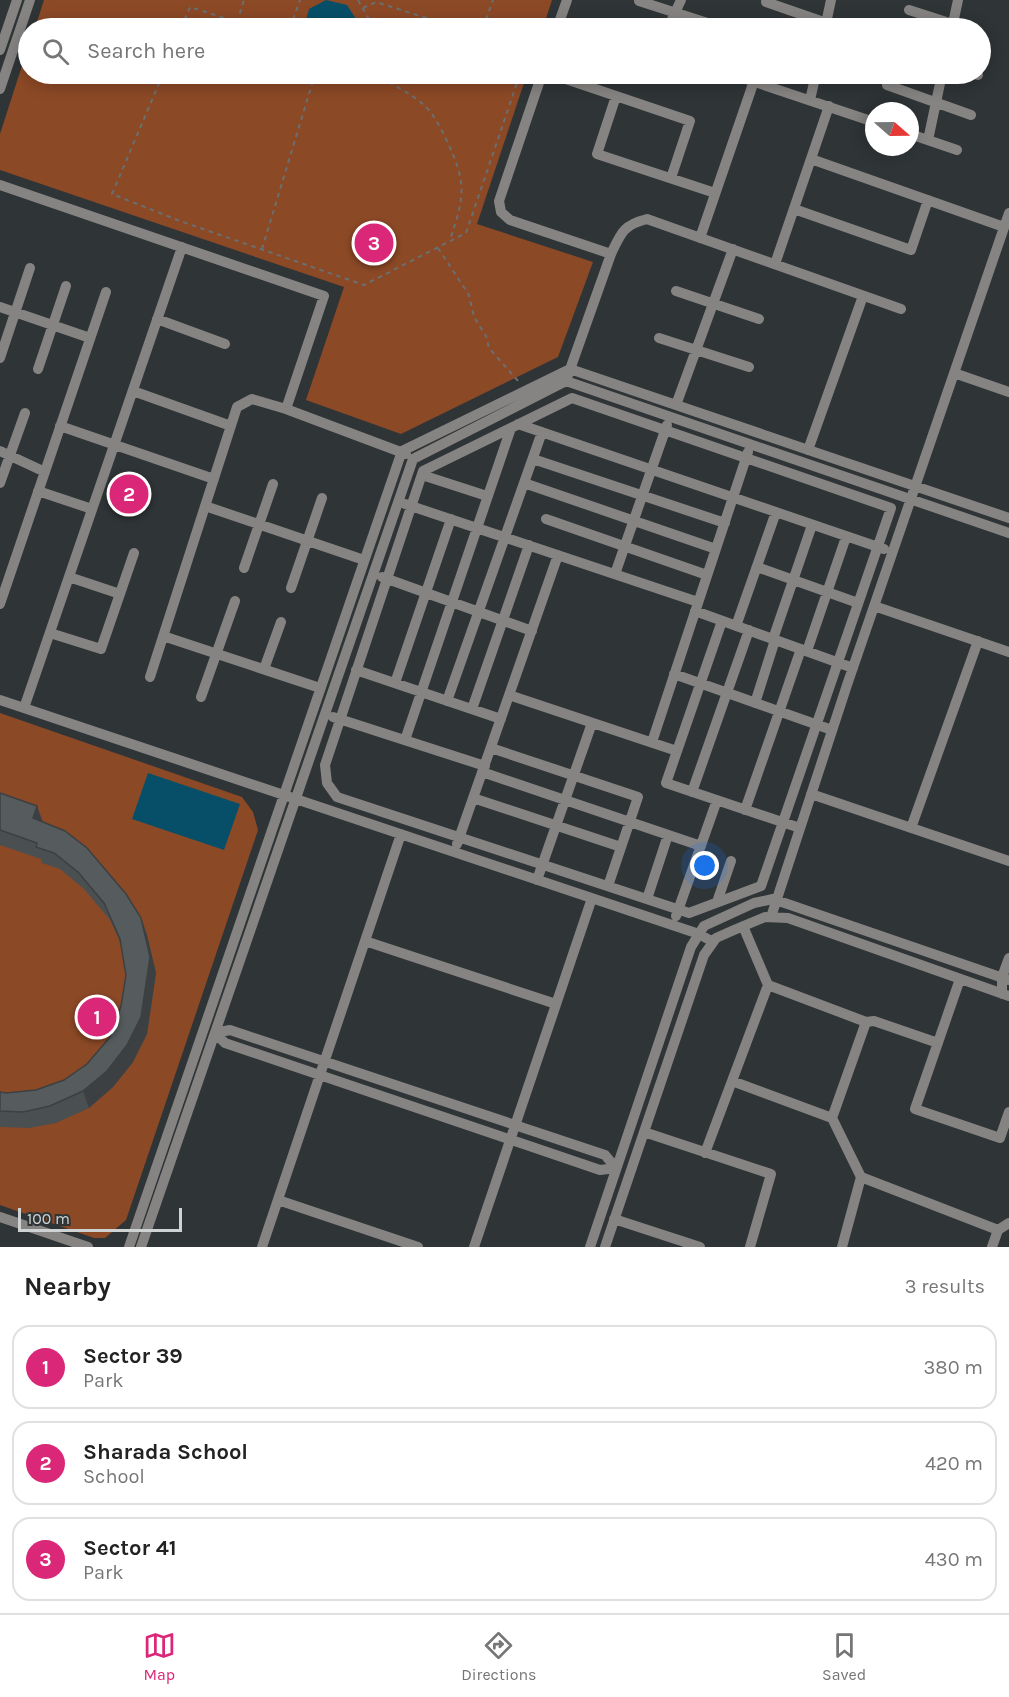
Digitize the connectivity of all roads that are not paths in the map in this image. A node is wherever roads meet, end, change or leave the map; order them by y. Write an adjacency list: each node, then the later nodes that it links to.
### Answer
1 (17, 0): 20 (street)
2 (30, 0): 11 (street)
3 (567, 0): 12 (street)
4 (681, 0): 10 (street)
5 (831, 0): 16 (street)
6 (958, 0): 18 (street)
7 (639, 1): 10 (street)
8 (766, 2): 15 (street)
9 (909, 10): 17 (street)
10 (675, 13): 13 (street); 14 (street)
11 (24, 18)
12 (561, 18)
13 (673, 18)
14 (691, 18)
15 (805, 18)
16 (827, 18)
17 (930, 18)
18 (954, 18)
19 (18, 35): 28 (street)
20 (0, 50)
21 (539, 84): 49 (street)
22 (581, 84): 29 (street)
23 (753, 84): 41 (street)
24 (763, 84): 30 (street)
25 (814, 84): 30 (street)
26 (940, 84): 31 (street)
27 (887, 85): 31 (street)
28 (0, 88)
29 (616, 96): 39 (street); 39 (street)
30 (810, 100): 32 (street)
31 (936, 103): 33 (street); 36 (street)
32 (828, 106): 34 (street); 38 (street)
33 (971, 116)
34 (865, 119)
35 (919, 137): 36 (street)
36 (928, 140): 37 (street)
37 (957, 150)
38 (811, 159): 42 (street); 43 (street)
39 (671, 178): 41 (street)
40 (0, 185): 47 (street)
41 (715, 193): 46 (street)
42 (928, 200): 43 (street); 45 (street)
43 (794, 209): 50 (street)
44 (1009, 213): 45 (street)
45 (1004, 227): 71 (street)
46 (700, 238): 48 (street); 49 (street)
47 (182, 247): 60 (street); 76 (street)
48 (733, 249): 50 (street); 56 (street)
49 (611, 254): 70 (street)
50 (775, 264): 55 (street)
51 (30, 268): 59 (street)
52 (66, 286): 62 (street)
53 (676, 291): 56 (street)
54 (106, 292): 63 (street)
55 (863, 296): 58 (street); 86 (street)
56 (713, 303): 61 (street); 66 (street)
57 (0, 307): 59 (street)
58 (901, 309)
59 (15, 312): 62 (street); 67 (street)
60 (158, 319): 65 (street); 73 (street)
61 (759, 319)
62 (53, 325): 63 (street); 69 (street)
63 (90, 338): 79 (street)
64 (659, 338): 66 (street)
65 (225, 344)
66 (696, 350): 68 (street); 75 (street)
67 (0, 358)
68 (749, 367)
69 (38, 369)
70 (570, 369): 72 (street); 75 (street); 87 (street)
71 (954, 373): 74 (street); 99 (street)
72 (566, 381): 78 (street); 90 (street)
73 (133, 391): 80 (street); 84 (street)
74 (1009, 392)
75 (676, 405): 86 (street)
76 (286, 409): 80 (street); 87 (street)
77 (25, 413): 88 (street)
78 (670, 417): 82 (street); 85 (street)
79 (60, 426): 84 (street); 93 (street)
80 (231, 426): 95 (street)
81 (514, 426): 82 (street); 83 (street); 94 (street); 102 (street)
82 (665, 430): 89 (street); 92 (street)
83 (542, 432): 91 (street); 92 (street)
84 (114, 445): 95 (street); 109 (street)
85 (751, 445): 89 (street); 105 (street)
86 (808, 450): 99 (street)
87 (402, 451): 90 (street); 130 (street)
88 (5, 454): 93 (street); 96 (street)
89 (746, 458): 104 (street); 125 (street)
90 (413, 459): 106 (street)
91 (533, 459): 97 (street); 101 (street)
92 (651, 470): 101 (street); 104 (street)
93 (45, 472): 100 (street)
94 (422, 475): 102 (street); 108 (street)
95 (214, 479): 107 (street)
96 (0, 483)
97 (524, 483): 114 (street); 120 (street)
98 (273, 484): 116 (street)
99 (915, 486): 105 (street); 111 (street)
100 (38, 491): 109 (street); 139 (street)
101 (642, 495): 114 (street); 115 (street)
102 (487, 496): 118 (street)
103 (322, 498): 122 (street)
104 (733, 498): 110 (street); 115 (street)
105 (911, 500): 119 (street); 127 (street)
106 (399, 502): 108 (street); 133 (street)
107 (206, 506): 116 (street); 158 (street)
108 (411, 506): 112 (street); 137 (street)
109 (92, 509): 136 (street)
110 (776, 512): 117 (street); 131 (street)
111 (1009, 518)
112 (451, 519): 118 (street); 142 (street)
113 (546, 519): 124 (street)
114 (634, 520): 124 (street); 126 (street)
115 (725, 523): 126 (street)
116 (259, 524): 122 (street); 132 (street)
117 (812, 525): 121 (street); 138 (street)
118 (476, 528): 120 (street); 145 (street)
119 (1009, 533)
120 (505, 537): 123 (street); 150 (street)
121 (846, 537): 125 (street); 141 (street)
122 (308, 540): 130 (street); 140 (street)
123 (529, 545): 129 (street); 151 (street)
124 (625, 546): 134 (street); 135 (street)
125 (878, 547): 127 (street); 146 (street)
126 (716, 549): 135 (street)
127 (893, 552): 148 (street)
128 (134, 553): 143 (street)
129 (558, 555): 134 (street); 156 (street)
130 (364, 560): 172 (street)
131 (757, 567): 138 (street); 154 (street)
132 (244, 568)
133 (374, 574): 137 (street); 183 (street)
134 (615, 574): 149 (street)
135 (707, 575): 149 (street)
136 (69, 577): 143 (street); 157 (street)
137 (387, 579): 142 (street); 167 (street)
138 (793, 580): 141 (street); 159 (street)
139 (3, 587): 147 (street)
140 (291, 588)
141 (827, 592): 146 (street); 161 (street)
142 (426, 593): 145 (street); 170 (street)
143 (120, 594): 157 (street)
144 (235, 601): 163 (street)
145 (451, 602): 150 (street); 173 (street)
146 (858, 603): 164 (street)
147 (0, 604)
148 (874, 606): 160 (street); 165 (street)
149 (697, 607): 152 (street); 168 (street)
150 (479, 612): 151 (street); 178 (street)
151 (503, 620): 156 (street); 181 (street)
152 (722, 621): 154 (street); 171 (street)
153 (281, 622): 166 (street)
154 (736, 626): 155 (street)
155 (749, 630): 159 (street); 174 (street)
156 (531, 631): 175 (street)
157 (50, 633): 180 (street)
158 (163, 636): 163 (street); 169 (street)
159 (774, 639): 161 (street); 179 (street)
160 (978, 641): 162 (street); 207 (street)
161 (804, 650): 164 (street); 182 (street)
162 (1009, 652)
163 (216, 654): 166 (street); 176 (street)
164 (838, 662): 165 (street); 187 (street)
165 (853, 668): 188 (street)
166 (264, 669): 172 (street)
167 (356, 670): 170 (street); 184 (street)
168 (674, 674): 171 (street); 190 (street)
169 (150, 677)
170 (395, 683): 173 (street)
171 (700, 683): 174 (street); 192 (street)
172 (320, 688): 197 (street)
173 (421, 692): 178 (street); 189 (street)
174 (727, 693): 179 (street); 195 (street)
175 (509, 694): 185 (street); 186 (street)
176 (201, 697)
177 (0, 700): 180 (street)
178 (447, 701): 181 (street)
179 (755, 703): 182 (street)
180 (24, 708): 197 (street)
181 (472, 709): 185 (street)
182 (779, 711): 187 (street); 202 (street)
183 (325, 714): 184 (street); 199 (street)
184 (340, 719): 189 (street); 210 (street)
185 (501, 719): 191 (street)
186 (592, 723): 190 (street); 194 (street)
187 (816, 724): 188 (street); 204 (street)
188 (832, 730): 196 (street)
189 (405, 740): 193 (street)
190 (652, 742): 192 (street)
191 (491, 748): 193 (street); 194 (street)
192 (677, 751): 195 (street)
193 (483, 769): 198 (street); 200 (street)
194 (574, 775): 200 (street); 203 (street)
195 (692, 792): 201 (street)
196 (812, 794): 206 (street); 207 (street)
197 (283, 795): 199 (street); 257 (street)
198 (473, 798): 205 (street); 210 (street)
199 (296, 799): 208 (street); 237 (street)
200 (565, 800): 203 (street); 205 (street)
201 (717, 800): 202 (street); 211 (street)
202 (745, 810): 204 (street)
203 (629, 822): 209 (street); 212 (street)
204 (783, 822): 206 (street); 222 (street)
205 (556, 825): 212 (street); 216 (street)
206 (800, 828): 221 (street)
207 (911, 828): 215 (street)
208 (401, 834): 213 (street); 228 (street)
209 (668, 835): 211 (street); 220 (street)
210 (459, 838): 213 (street); 216 (street)
211 (701, 846): 223 (street)
212 (621, 847): 218 (street)
213 (454, 852): 217 (street)
214 (731, 861): 222 (street)
215 (1009, 861)
216 (543, 865): 217 (street); 218 (street)
217 (537, 880): 219 (street)
218 (608, 886): 220 (street)
219 (592, 898): 225 (street); 235 (street)
220 (647, 899): 223 (street)
221 (777, 900): 224 (street); 227 (street); 231 (street)
222 (717, 902): 223 (street)
223 (678, 909): 225 (street)
224 (771, 917): 226 (street); 232 (street)
225 (673, 926): 227 (street)
226 (743, 926): 229 (street); 233 (street)
227 (699, 934): 229 (street); 248 (street)
228 (365, 941): 235 (street); 239 (street)
229 (713, 942): 245 (street)
230 (1009, 958): 231 (street)
231 (1006, 978): 234 (street)
232 (960, 979): 234 (street); 238 (street)
233 (768, 985): 236 (street); 241 (street)
234 (1007, 993)
235 (556, 1004): 244 (street)
236 (866, 1022): 238 (street); 243 (street)
237 (215, 1033): 239 (street); 240 (street); 258 (street)
238 (938, 1043): 242 (street)
239 (324, 1062): 240 (street); 244 (street)
240 (320, 1075): 246 (street); 250 (street)
241 (732, 1081): 243 (street); 247 (street)
242 (1009, 1112)
243 (832, 1118): 249 (street)
244 (515, 1125): 246 (street); 248 (street)
245 (644, 1132): 247 (street); 252 (street)
246 (510, 1140): 248 (street); 261 (street)
247 (705, 1153): 265 (street)
248 (616, 1168): 262 (street)
249 (861, 1177): 254 (street); 266 (street)
250 (278, 1200): 259 (street); 260 (street)
251 (0, 1217): 256 (street)
252 (614, 1219): 255 (street); 263 (street)
253 (1009, 1223): 254 (street)
254 (998, 1230): 267 (street)
255 (676, 1243): 264 (street)
256 (88, 1247)
257 (129, 1247)
258 (141, 1247)
259 (262, 1247)
260 (418, 1247)
261 (474, 1247)
262 (590, 1247)
263 (605, 1247)
264 (700, 1247)
265 (750, 1247)
266 (842, 1247)
267 (992, 1247)

